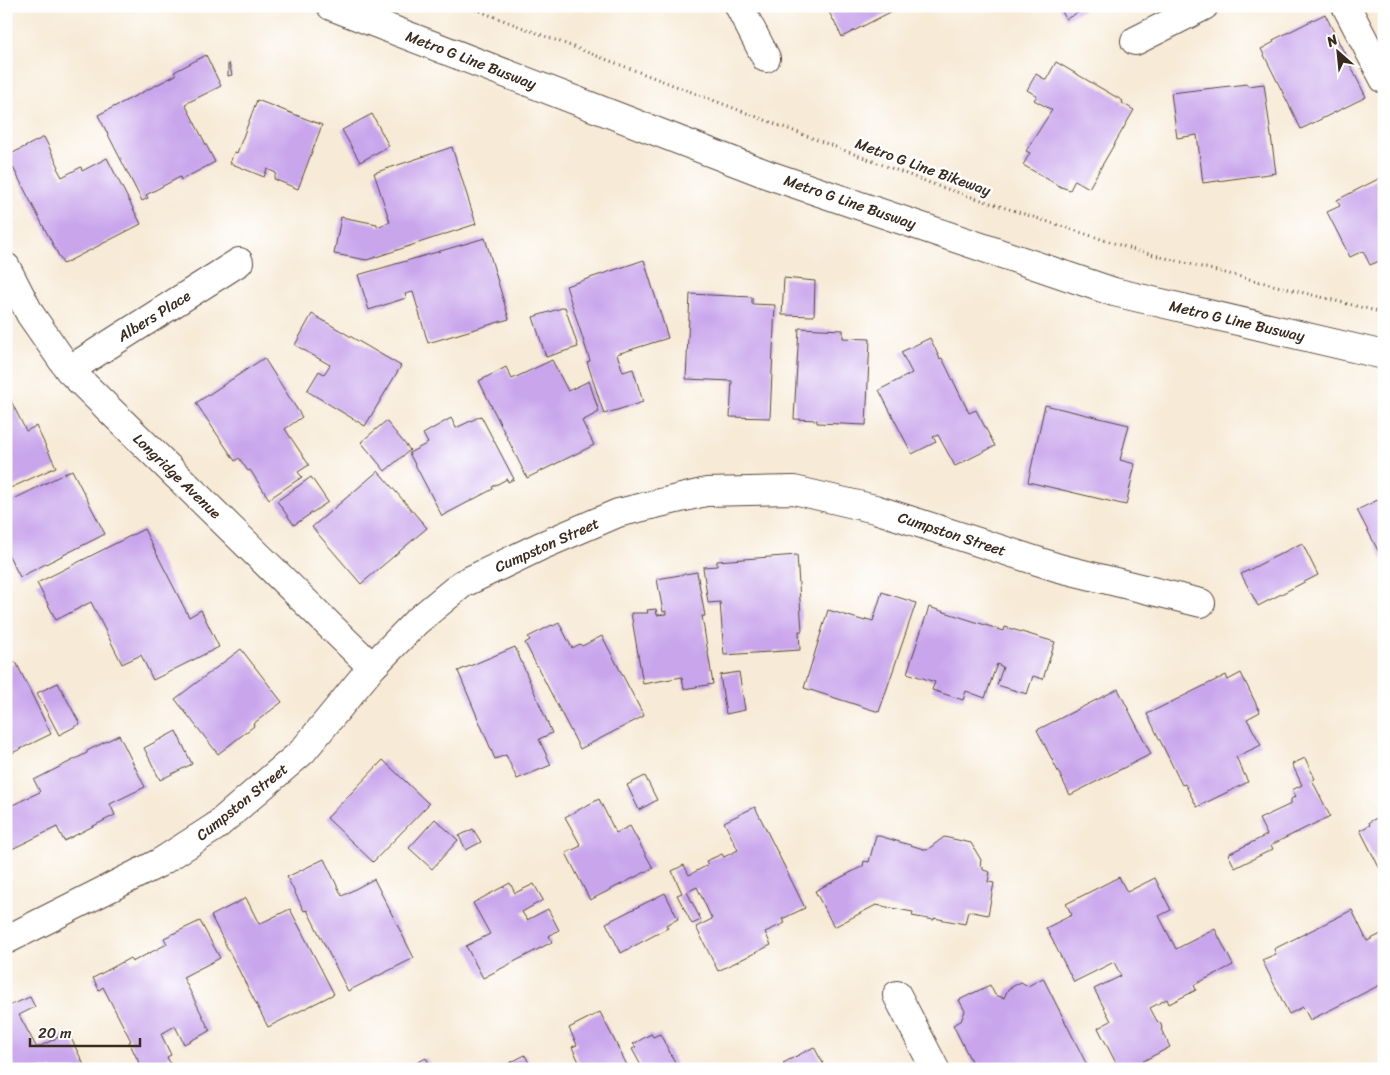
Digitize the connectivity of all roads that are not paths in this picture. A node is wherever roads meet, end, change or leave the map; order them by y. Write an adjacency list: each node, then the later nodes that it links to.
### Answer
1 (331, 6): 10 (street, Metro G Line Busway)
2 (739, 6): 6 (street)
3 (1204, 6): 5 (street)
4 (1346, 6): 7 (street)
5 (1135, 41)
6 (766, 58)
7 (1384, 79)
8 (239, 262): 11 (street, Albers Place)
9 (6, 267): 11 (street, Longridge Avenue)
10 (1384, 356)
11 (69, 370): 13 (street, Longridge Avenue)
12 (1201, 603): 13 (street, Cumpston Street)
13 (372, 667): 14 (street, Cumpston Street)
14 (6, 940)
15 (897, 995): 16 (street)
16 (935, 1069)

